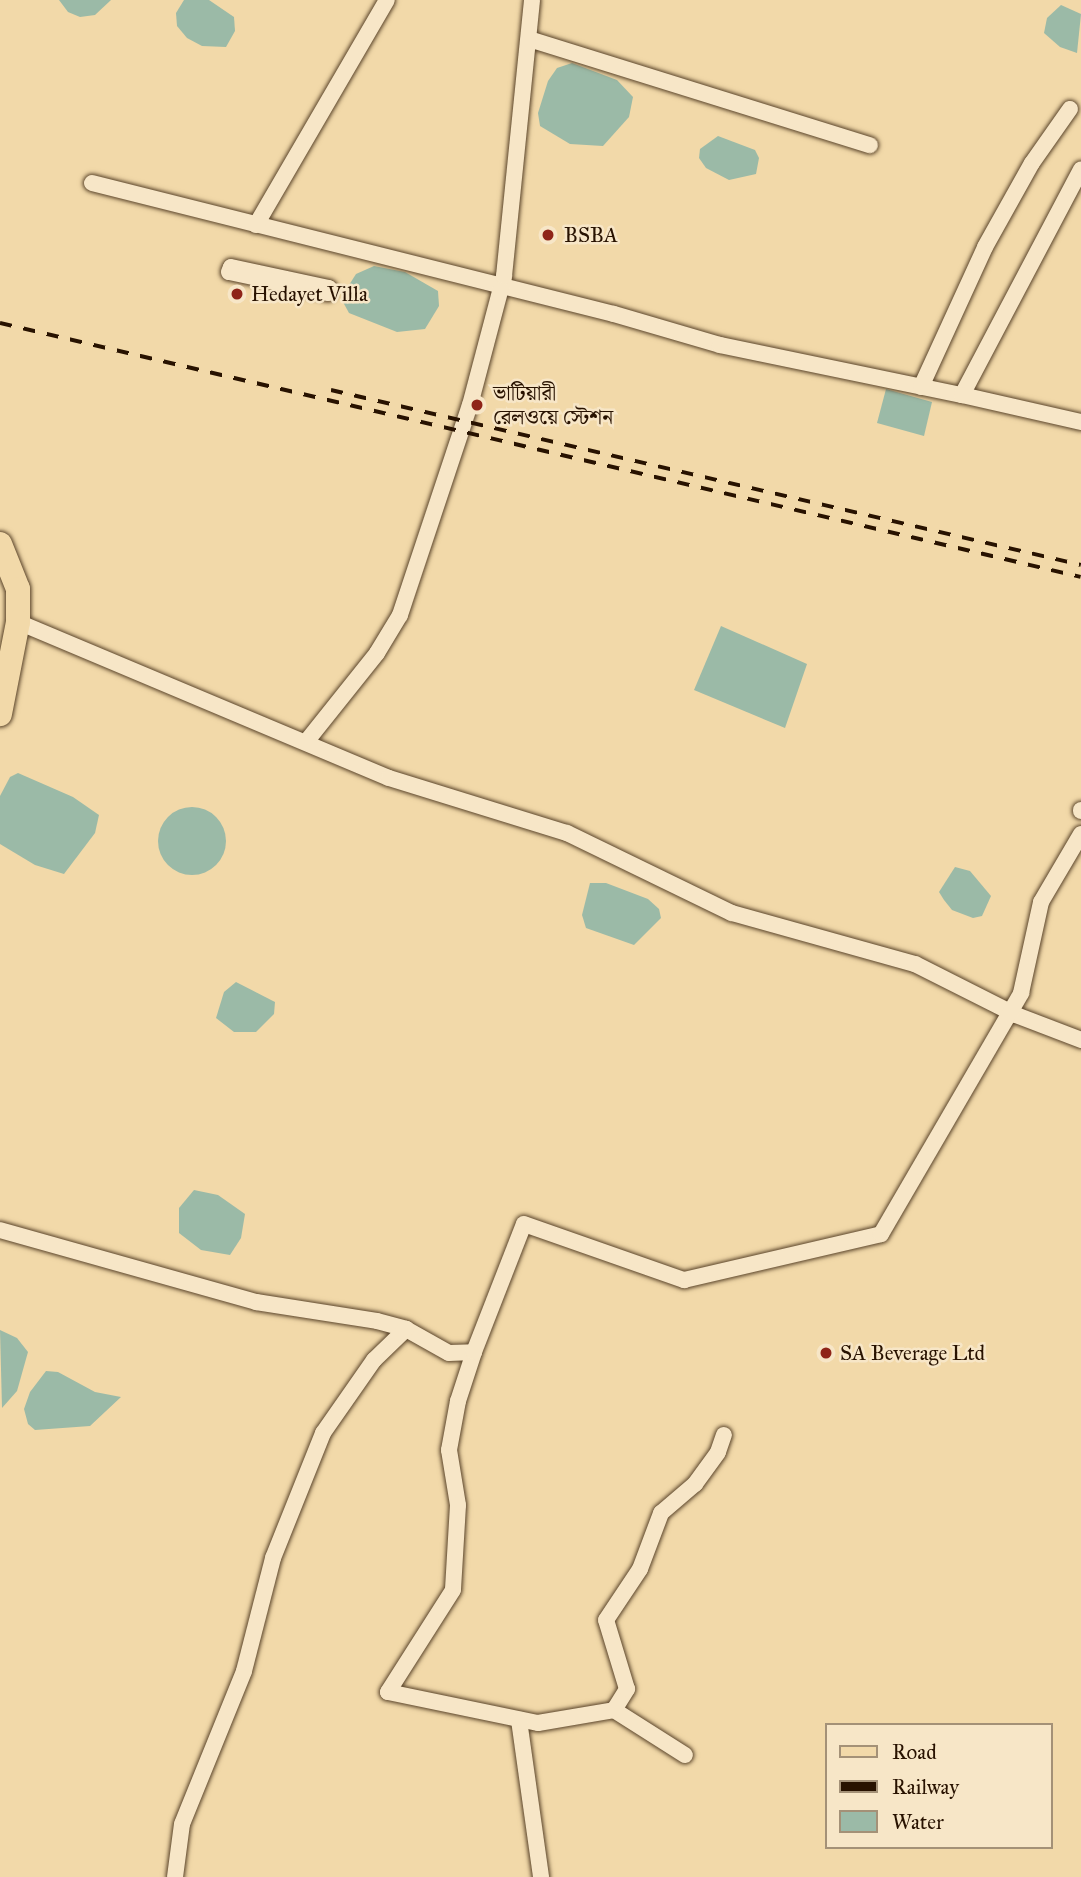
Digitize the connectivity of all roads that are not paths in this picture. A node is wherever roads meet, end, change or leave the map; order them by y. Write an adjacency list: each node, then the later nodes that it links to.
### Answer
1 (387, 0): 8 (street)
2 (532, 0): 3 (street)
3 (529, 38): 5 (street); 9 (street)
4 (1070, 109): 11 (street)
5 (870, 145)
6 (1081, 169): 12 (street)
7 (92, 183): 8 (street)
8 (256, 225): 9 (street)
9 (501, 288): 11 (street); 17 (street)
10 (328, 293): 10 (street)
11 (921, 387): 12 (street)
12 (962, 395): 13 (street)
13 (1081, 422)
14 (0, 544): 15 (main road)
15 (18, 622): 16 (main road); 17 (street)
16 (0, 714)
17 (306, 742): 19 (street)
18 (1081, 834): 19 (street)
19 (1012, 1010): 20 (street); 23 (street)
20 (1081, 1040)
21 (0, 1230): 22 (street)
22 (406, 1329): 23 (street); 28 (street)
23 (474, 1352): 26 (street)
24 (724, 1435): 25 (street)
25 (614, 1710): 26 (street); 27 (street)
26 (519, 1720): 29 (street)
27 (685, 1755)
28 (175, 1877)
29 (541, 1877)

